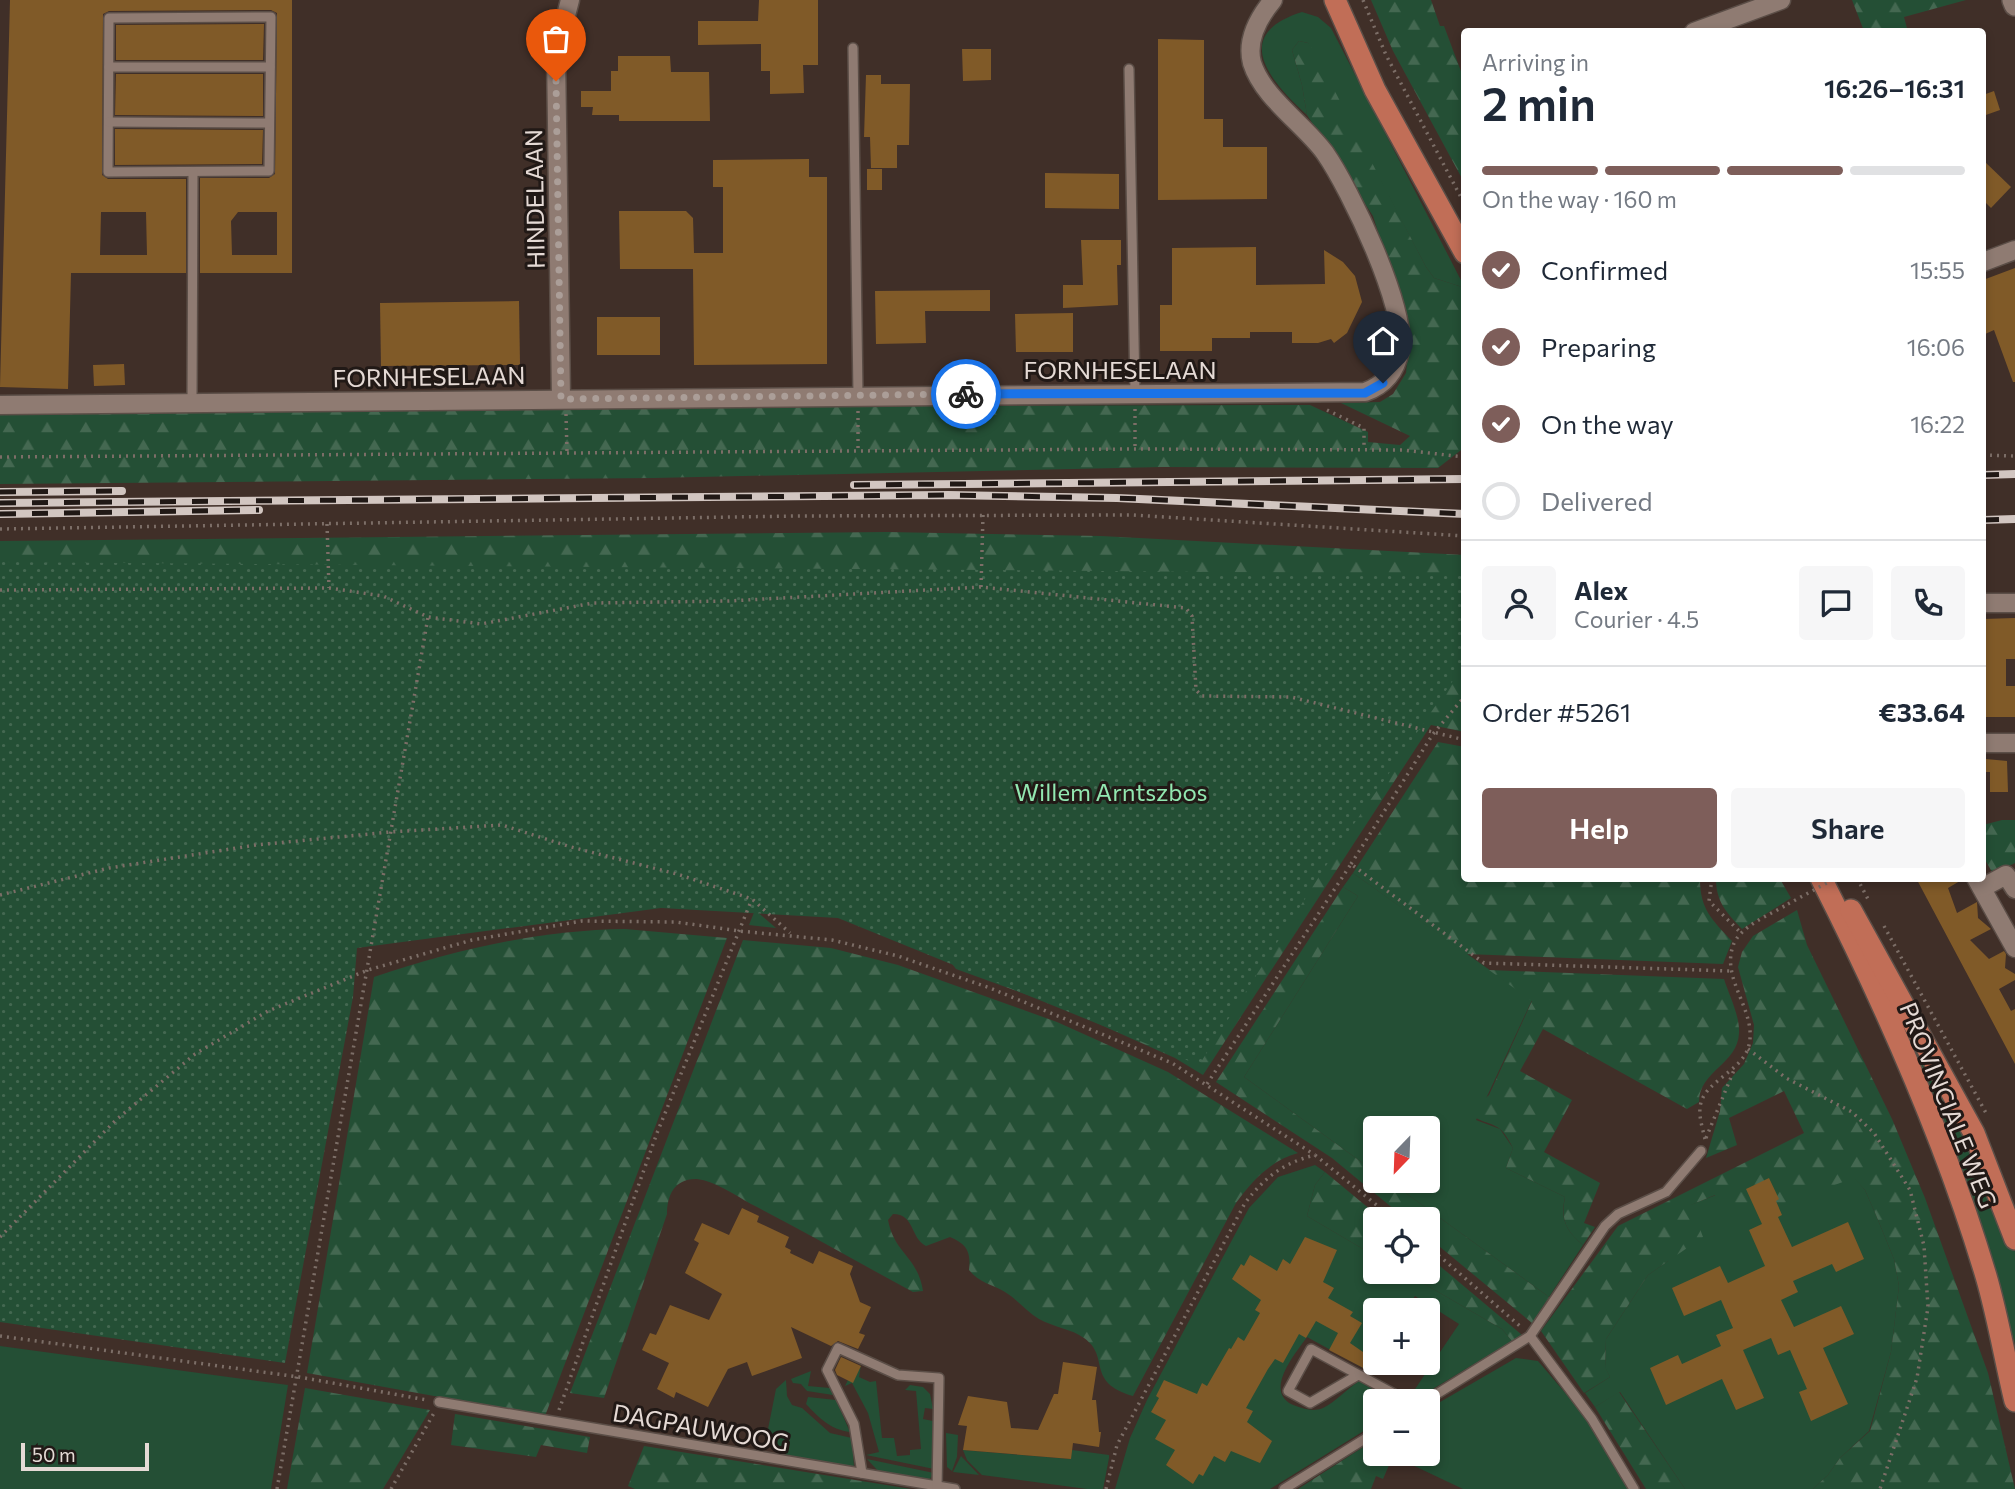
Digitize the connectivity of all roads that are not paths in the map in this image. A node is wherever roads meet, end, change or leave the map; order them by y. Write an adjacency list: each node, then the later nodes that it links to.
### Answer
1 (570, 0): 20 (street, HINDELAAN)
2 (1273, 0): 18 (street, FORNHESELAAN)
3 (1335, 0): 15 (main road)
4 (1781, 0): 7 (street)
5 (2013, 0): 6 (main road)
6 (2015, 5)
7 (1705, 28)
8 (853, 48): 19 (lane)
9 (270, 66): 10 (lane); 10 (lane); 13 (lane)
10 (109, 67): 12 (lane)
11 (1129, 69): 18 (lane)
12 (108, 121): 13 (lane); 14 (lane)
13 (270, 123): 14 (lane)
14 (192, 172): 21 (lane)
15 (1461, 246)
16 (2015, 250): 17 (street)
17 (1986, 261)
18 (1135, 393): 19 (street, FORNHESELAAN)
19 (858, 395): 20 (street, FORNHESELAAN)
20 (561, 399): 21 (street, FORNHESELAAN)
21 (191, 403): 22 (street, FORNHESELAAN)
22 (0, 405)
23 (1986, 603): 24 (street)
24 (2015, 603)
25 (1986, 743): 26 (street)
26 (2015, 743)
27 (1986, 881): 31 (street)
28 (1823, 882): 39 (main road, PROVINCIALE WEG)
29 (1836, 882): 34 (main road, PROVINCIALE WEG)
30 (1979, 883): 32 (street)
31 (2015, 889)
32 (2015, 948)
33 (1701, 1151): 35 (lane)
34 (2015, 1239)
35 (1530, 1336): 38 (lane); 46 (lane)
36 (1358, 1375): 36 (lane); 37 (lane)
37 (1384, 1389)
38 (1440, 1392)
39 (2015, 1401)
40 (439, 1402): 42 (lane, DAGPAUWOOG)
41 (1363, 1440): 45 (lane)
42 (862, 1473): 43 (lane, DAGPAUWOOG); 43 (lane)
43 (938, 1488): 44 (lane, DAGPAUWOOG)
44 (955, 1489)
45 (1284, 1489)
46 (1634, 1489)

